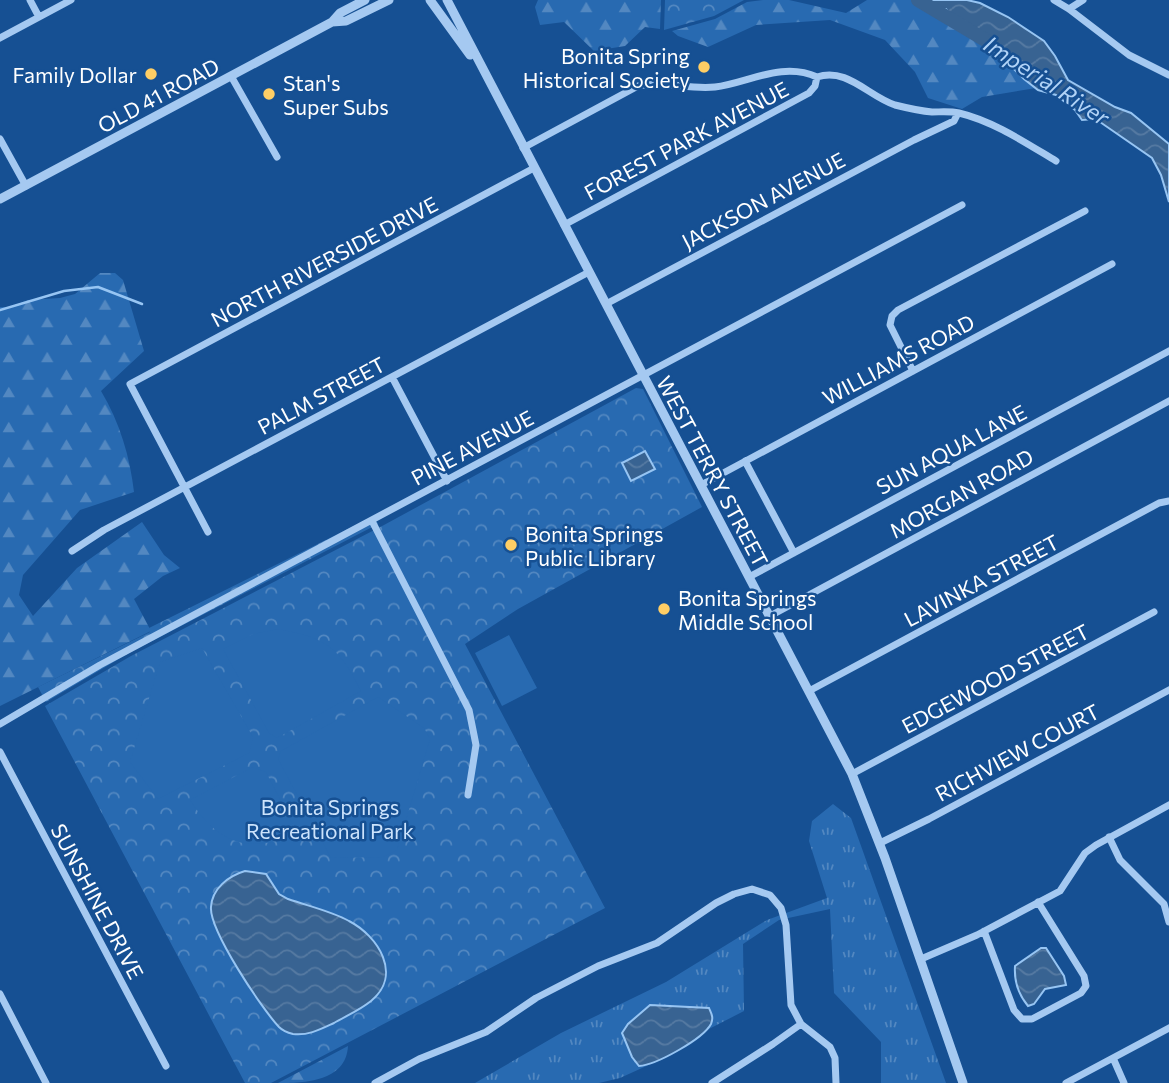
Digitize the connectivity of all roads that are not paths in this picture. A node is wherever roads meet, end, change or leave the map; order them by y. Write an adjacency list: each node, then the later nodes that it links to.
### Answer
1 (30, 0): 9 (street)
2 (71, 0): 9 (street)
3 (365, 0): 10 (street, OLD 41 ROAD)
4 (389, 0): 10 (street, OLD 41 ROAD)
5 (430, 0): 15 (street, WEST TERRY STREET)
6 (447, 0): 15 (street, WEST TERRY STREET)
7 (1083, 0): 8 (street)
8 (1063, 3): 12 (street)
9 (39, 17): 11 (street)
10 (332, 22): 13 (street, OLD 41 ROAD)
11 (0, 38)
12 (1169, 75)
13 (231, 76): 21 (street); 24 (street, OLD 41 ROAD)
14 (817, 77): 16 (street); 20 (street); 28 (street, FOREST PARK AVENUE)
15 (488, 80): 20 (street, WEST TERRY STREET)
16 (934, 112): 17 (street); 18 (street)
17 (958, 113): 18 (street, JACKSON AVENUE); 22 (street)
18 (938, 128): 31 (street, JACKSON AVENUE)
19 (0, 139): 24 (street)
20 (523, 148): 23 (street, WEST TERRY STREET)
21 (276, 156)
22 (1056, 161)
23 (534, 168): 28 (street, WEST TERRY STREET); 40 (street, NORTH RIVERSIDE DRIVE)
24 (26, 186): 25 (street, OLD 41 ROAD)
25 (0, 199)
26 (962, 205): 34 (street, PINE AVENUE)
27 (1085, 211): 33 (street)
28 (564, 225): 30 (street, WEST TERRY STREET)
29 (1112, 264): 33 (street, WILLIAMS ROAD)
30 (589, 272): 31 (street, WEST TERRY STREET); 35 (street, PALM STREET)
31 (606, 304): 34 (street, WEST TERRY STREET)
32 (1169, 351): 45 (street, SUN AQUA LANE)
33 (913, 371): 37 (street, WILLIAMS ROAD)
34 (643, 375): 38 (street, PINE AVENUE); 39 (street, WEST TERRY STREET)
35 (392, 377): 38 (street); 40 (street, PALM STREET)
36 (1169, 401): 48 (street, MORGAN ROAD)
37 (744, 461): 39 (street, WILLIAMS ROAD); 45 (street)
38 (447, 481): 42 (street, PINE AVENUE)
39 (701, 485): 46 (street, WEST TERRY STREET)
40 (184, 487): 43 (street); 44 (street, PALM STREET)
41 (1169, 501): 50 (street, LAVINKA STREET)
42 (372, 521): 51 (street, PINE AVENUE); 54 (street)
43 (208, 532)
44 (72, 551)
45 (794, 553): 46 (street, SUN AQUA LANE)
46 (749, 577): 48 (street, WEST TERRY STREET)
47 (1154, 612): 53 (street, EDGEWOOD STREET)
48 (770, 616): 50 (street, WEST TERRY STREET)
49 (1169, 690): 57 (street, RICHVIEW COURT)
50 (809, 691): 53 (street, WEST TERRY STREET)
51 (0, 724)
52 (0, 752): 66 (street, SUNSHINE DRIVE)
53 (852, 774): 57 (street, WEST TERRY STREET)
54 (468, 795)
55 (1169, 805): 56 (street)
56 (1109, 837): 58 (street); 59 (street)
57 (880, 843): 61 (street, WEST TERRY STREET)
58 (1038, 902): 60 (street); 60 (street)
59 (1169, 922)
60 (984, 931): 61 (street)
61 (921, 959): 71 (street, WEST TERRY STREET)
62 (0, 994): 67 (street)
63 (801, 1024): 68 (street); 69 (street); 70 (street)
64 (1169, 1028): 65 (street)
65 (1113, 1058): 72 (street); 73 (street)
66 (166, 1066)
67 (46, 1083)
68 (375, 1083)
69 (712, 1083)
70 (836, 1083)
71 (963, 1083)
72 (1066, 1083)
73 (1124, 1083)

